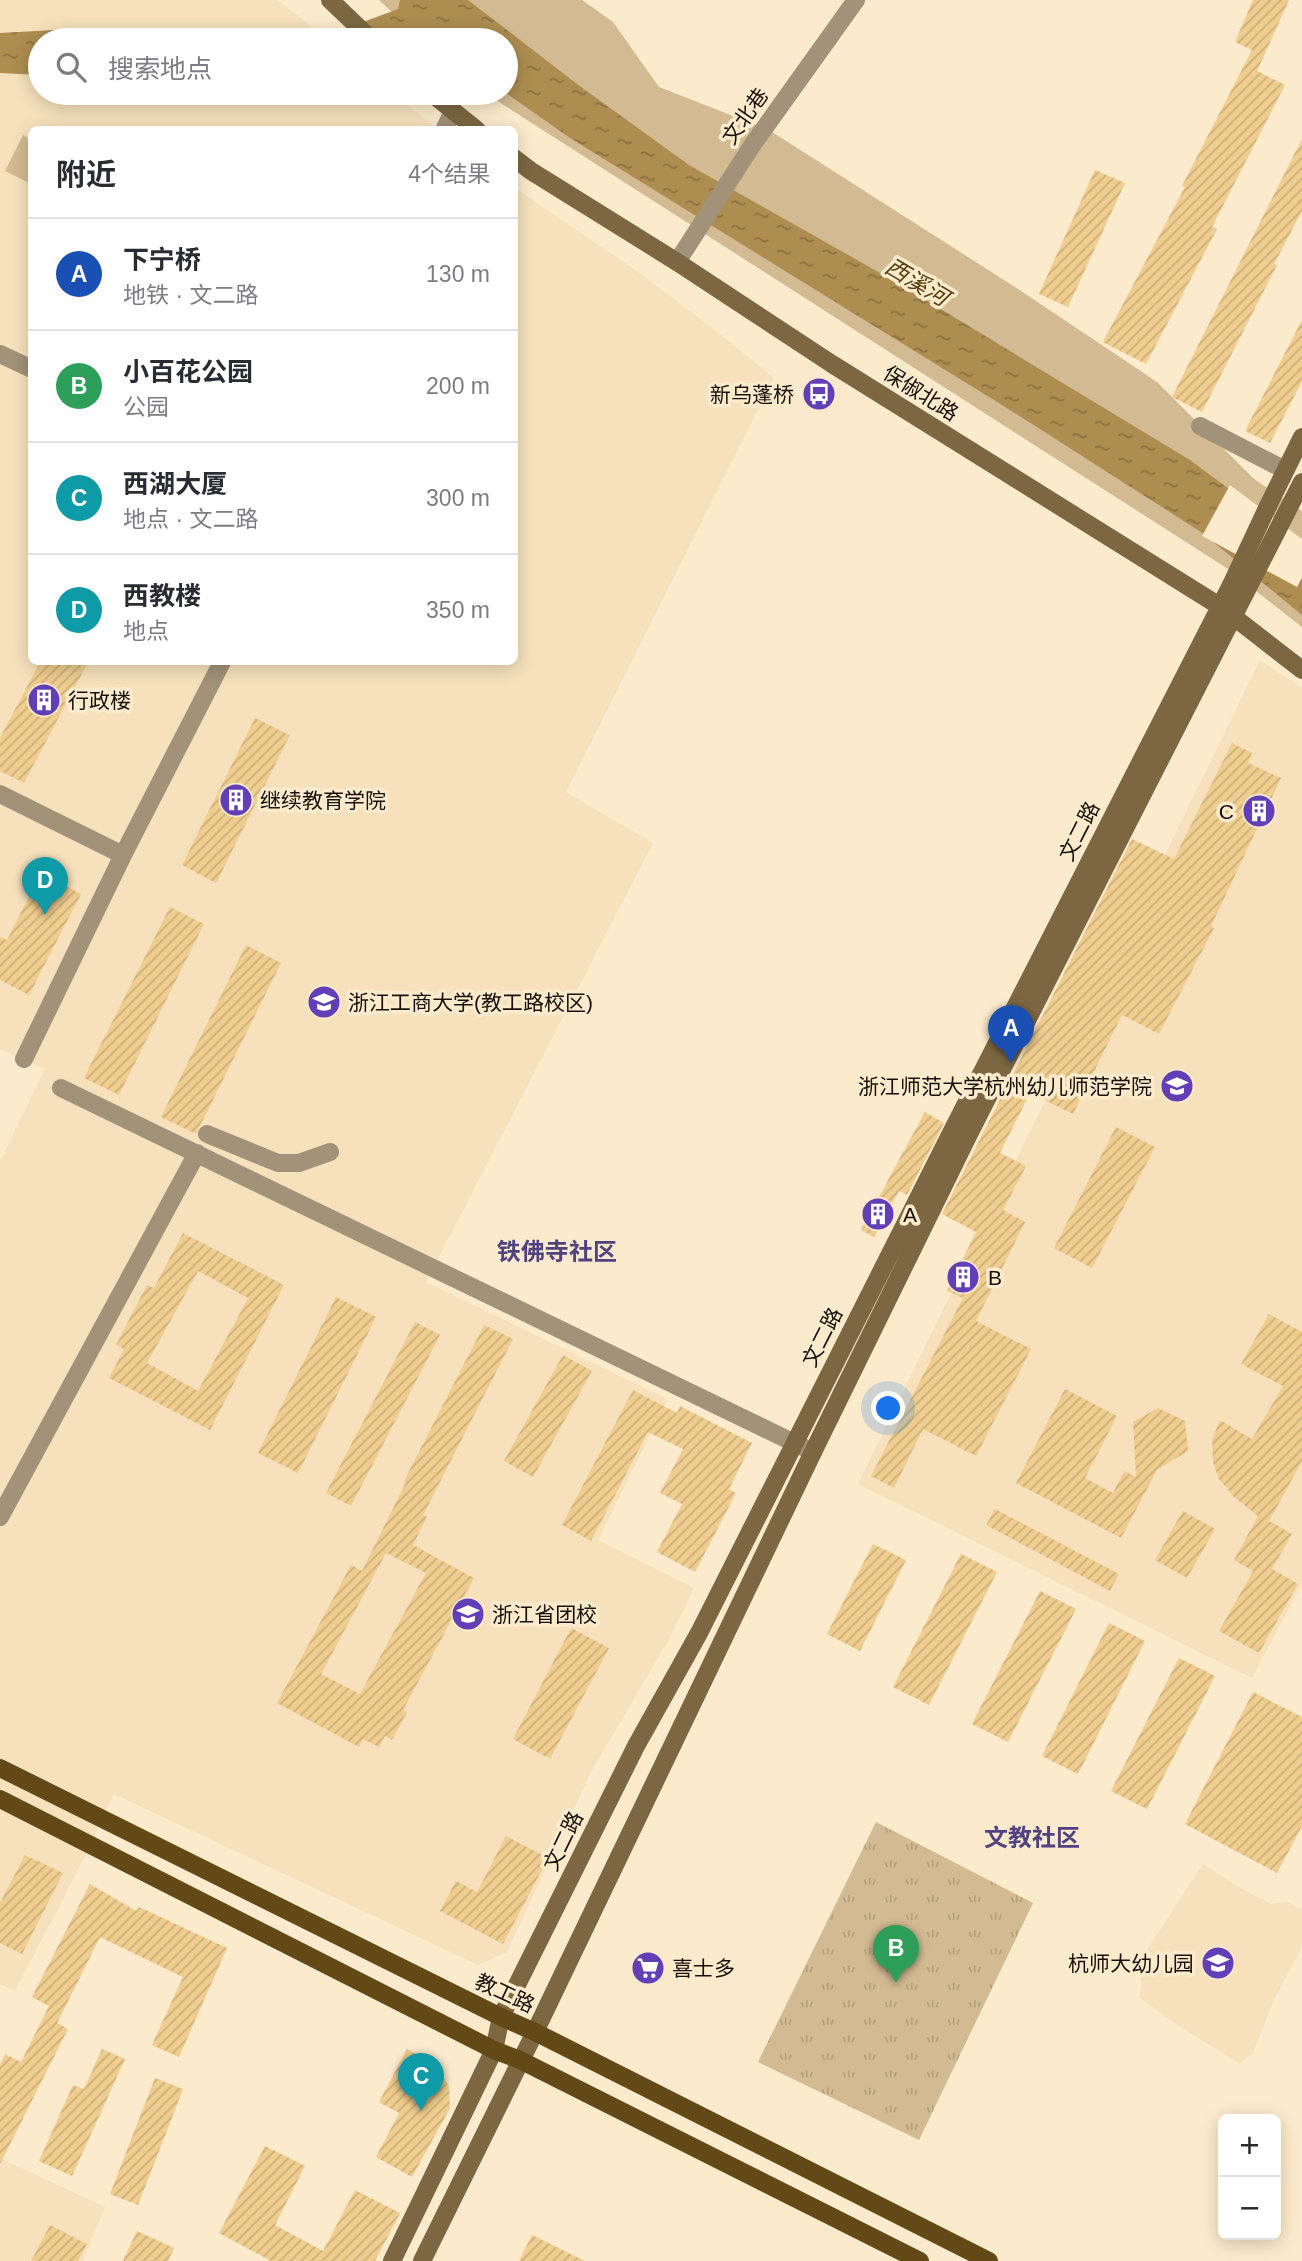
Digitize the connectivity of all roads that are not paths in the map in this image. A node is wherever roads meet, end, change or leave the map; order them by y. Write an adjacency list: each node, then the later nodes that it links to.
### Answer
1 (856, 0): 9 (street, 文北巷)
2 (336, 6): 3 (main road)
3 (359, 28)
4 (446, 105): 5 (main road)
5 (453, 111): 6 (street); 7 (main road)
6 (446, 126)
7 (472, 126)
8 (518, 161): 9 (main road, 保俶北路)
9 (677, 262): 17 (main road, 保俶北路)
10 (0, 354): 11 (street)
11 (28, 367)
12 (1200, 426): 14 (street)
13 (1302, 437): 14 (main road, 文二路)
14 (1285, 470): 16 (main road, 文二路, bridge)
15 (1302, 482): 16 (main road, 文二路)
16 (1239, 589): 17 (main road, 文二路)
17 (1228, 612): 19 (main road, 保俶北路); 27 (main road, 文二路); 28 (main road, 文二路)
18 (220, 665): 21 (street)
19 (1302, 670)
20 (0, 794): 21 (street)
21 (123, 855): 22 (street)
22 (23, 1059)
23 (61, 1088): 26 (street)
24 (207, 1134): 25 (street)
25 (330, 1152)
26 (197, 1153): 27 (street); 29 (street)
27 (794, 1443): 28 (street); 32 (main road, 文二路)
28 (813, 1451): 33 (main road, 文二路)
29 (0, 1517)
30 (0, 1768): 32 (main road, 教工路)
31 (0, 1799): 34 (main road)
32 (502, 2017): 33 (main road, 教工路); 34 (main road, 文二路)
33 (535, 2032): 35 (main road, 文二路); 39 (main road, 教工路)
34 (494, 2050): 35 (main road); 36 (main road, 文二路)
35 (520, 2060): 37 (main road, 文二路); 38 (main road)
36 (392, 2261)
37 (422, 2261)
38 (920, 2261)
39 (989, 2261)

